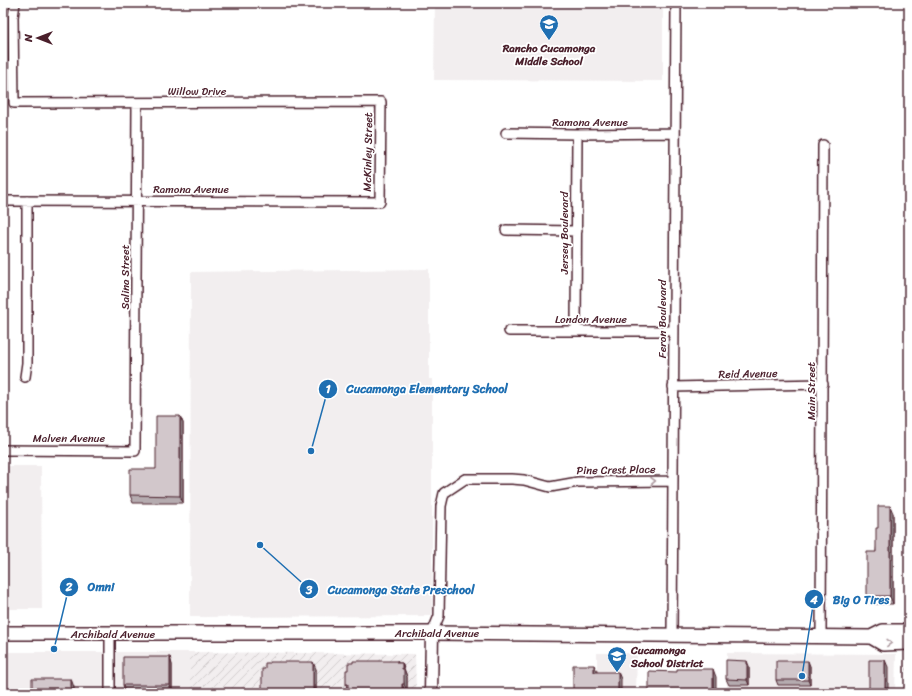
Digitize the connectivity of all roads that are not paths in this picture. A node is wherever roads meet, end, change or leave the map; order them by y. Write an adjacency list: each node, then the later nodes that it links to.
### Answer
1 (15, 3): 4 (street)
2 (676, 3): 8 (street, Feron Boulevard)
3 (3, 17): 4 (street)
4 (13, 17): 6 (street, Willow Drive)
5 (381, 102): 6 (street, Willow Drive); 14 (street, McKinley Street)
6 (137, 103): 13 (street, Salina Street)
7 (506, 132): 9 (street, Ramona Avenue)
8 (675, 133): 9 (street, Ramona Avenue); 19 (street, Feron Boulevard)
9 (577, 134): 16 (street, Jersey Boulevard)
10 (824, 145): 21 (street, Main Street)
11 (3, 201): 12 (street, Ramona Avenue)
12 (27, 201): 13 (street, Ramona Avenue); 20 (street)
13 (137, 201): 14 (street, Ramona Avenue); 24 (street, Salina Street)
14 (380, 202)
15 (506, 230): 16 (street)
16 (577, 231): 18 (street, Jersey Boulevard)
17 (509, 331): 18 (street, London Avenue)
18 (576, 331): 19 (street, London Avenue)
19 (674, 331): 22 (street, Feron Boulevard)
20 (24, 377)
21 (823, 384): 22 (street, Reid Avenue); 31 (street, Main Street)
22 (673, 387): 25 (street, Feron Boulevard)
23 (3, 450): 24 (street, Malven Avenue)
24 (135, 451)
25 (673, 481): 28 (street, Pine Crest Place, one-way to 25); 30 (street, Feron Boulevard)
26 (909, 631): 32 (main road, Archibald Avenue)
27 (3, 633): 29 (main road, Archibald Avenue)
28 (432, 633): 29 (main road, Archibald Avenue); 30 (main road, Archibald Avenue); 35 (street)
29 (110, 634): 34 (street)
30 (672, 635): 31 (main road, Archibald Avenue)
31 (822, 637): 32 (main road, Archibald Avenue)
32 (871, 637): 33 (main road, Archibald Avenue, one-way to 33)
33 (909, 643)
34 (110, 693)
35 (431, 693)

